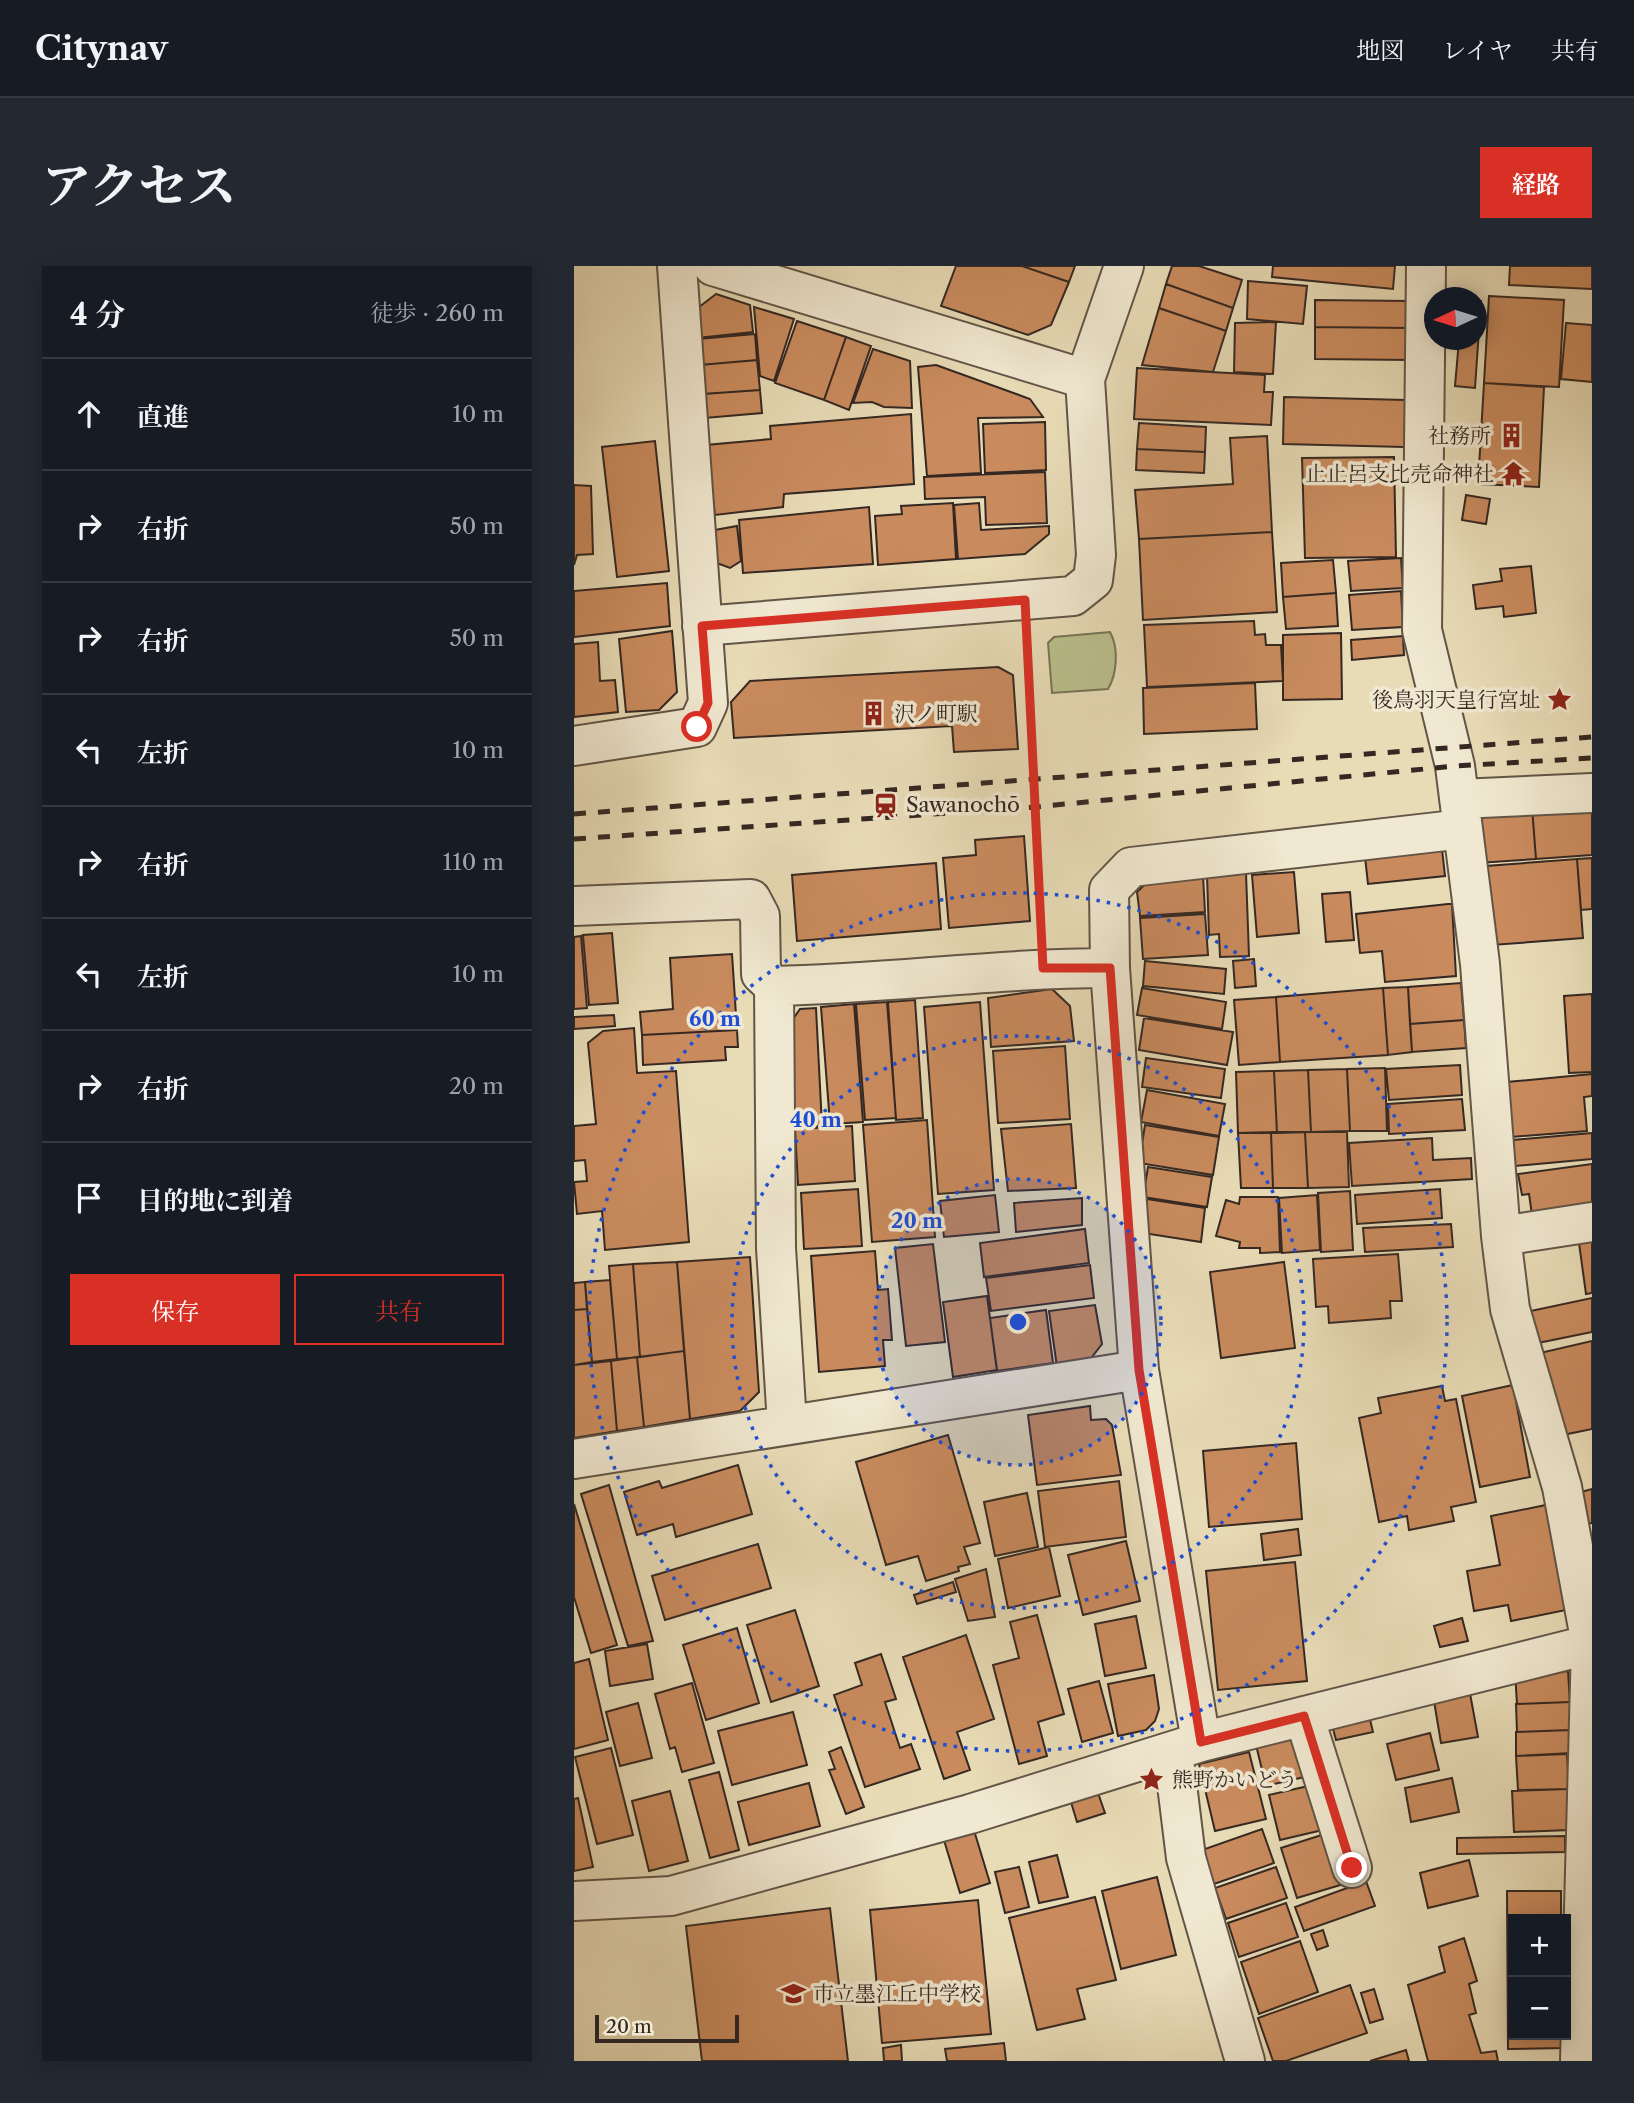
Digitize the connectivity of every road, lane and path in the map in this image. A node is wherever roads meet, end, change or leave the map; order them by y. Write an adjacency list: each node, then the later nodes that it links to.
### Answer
1 (677, 266): 7 (street)
2 (713, 266): 5 (street)
3 (1124, 266): 5 (street)
4 (1426, 266): 10 (street)
5 (1085, 379): 6 (street)
6 (1025, 600): 7 (street); 12 (path)
7 (702, 626): 8 (street)
8 (574, 746)
9 (1592, 793): 10 (street)
10 (1461, 814): 13 (street); 16 (street)
11 (574, 906): 14 (street)
12 (1043, 968): 13 (street); 14 (street)
13 (1110, 968): 17 (street)
14 (774, 986): 18 (street)
15 (1592, 1222): 16 (street)
16 (1501, 1236): 20 (street)
17 (1139, 1370): 18 (street); 22 (street)
18 (787, 1424): 19 (street)
19 (574, 1459)
20 (1592, 1644): 21 (street); 25 (street)
21 (1304, 1716): 22 (street); 23 (street)
22 (1187, 1747): 24 (street); 26 (street)
23 (1352, 1868)
24 (574, 1901)
25 (1584, 2059)
26 (1245, 2061)

